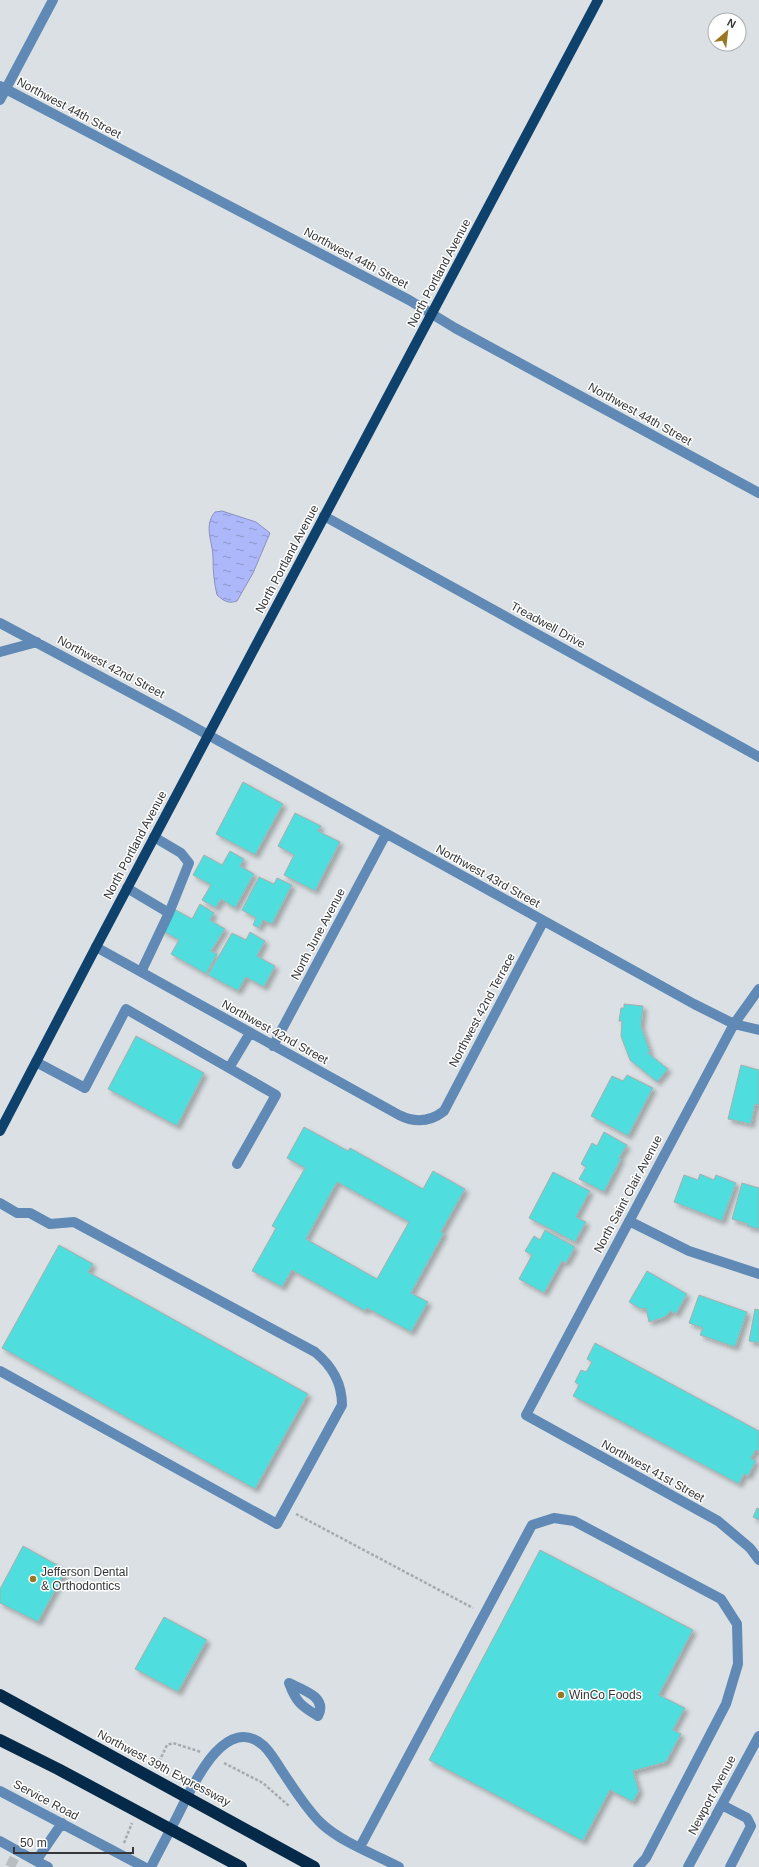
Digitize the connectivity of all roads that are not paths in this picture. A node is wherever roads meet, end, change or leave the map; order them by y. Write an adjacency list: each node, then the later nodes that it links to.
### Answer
1 (53, 0): 3 (street)
2 (598, 0): 5 (main road, North Portland Avenue)
3 (3, 88): 4 (street); 5 (street, Northwest 44th Street)
4 (0, 100)
5 (432, 314): 6 (street, Northwest 44th Street); 7 (main road, North Portland Avenue)
6 (759, 493)
7 (324, 516): 11 (main road, North Portland Avenue); 12 (street, Treadwell Drive)
8 (0, 623): 9 (street, Northwest 42nd Street)
9 (37, 642): 10 (street); 11 (street, Northwest 42nd Street)
10 (0, 652)
11 (208, 735): 13 (street, Northwest 43rd Street); 14 (main road, North Portland Avenue)
12 (759, 757)
13 (386, 834): 17 (street, Northwest 43rd Street); 24 (street, North June Avenue)
14 (154, 837): 15 (main road, North Portland Avenue); 16 (street)
15 (127, 888): 16 (street); 18 (main road, North Portland Avenue)
16 (169, 913): 19 (street)
17 (543, 922): 21 (street, Northwest 43rd Street); 27 (street, Northwest 42nd Terrace)
18 (96, 947): 19 (street, Northwest 42nd Street); 25 (main road, North Portland Avenue)
19 (141, 972): 23 (street, Northwest 42nd Street)
20 (759, 989): 21 (street, North Saint Clair Avenue)
21 (734, 1024): 22 (street, Northwest 43rd Street); 31 (street, North Saint Clair Avenue)
22 (759, 1030)
23 (250, 1033): 24 (street, Northwest 42nd Street); 26 (street)
24 (272, 1046): 27 (street, Northwest 42nd Street)
25 (36, 1062): 26 (street); 28 (main road, North Portland Avenue)
26 (230, 1068): 29 (street)
27 (444, 1111)
28 (0, 1131)
29 (237, 1164)
30 (0, 1204): 33 (street)
31 (629, 1220): 32 (street); 34 (street, North Saint Clair Avenue)
32 (759, 1274)
33 (0, 1371)
34 (526, 1416): 35 (street, Northwest 41st Street)
35 (759, 1560)
36 (0, 1695): 41 (highway, Northwest 39th Expressway)
37 (759, 1736): 39 (street, Newport Avenue)
38 (0, 1740): 44 (highway)
39 (756, 1748): 42 (street, Newport Avenue)
40 (0, 1791): 43 (street, Service Road)
41 (188, 1796): 44 (street); 46 (street); 52 (highway, Northwest 39th Expressway)
42 (722, 1806): 55 (street, Newport Avenue); 56 (street)
43 (62, 1823): 47 (street); 49 (street, Service Road)
44 (171, 1829): 50 (street); 51 (highway)
45 (0, 1841): 47 (street)
46 (360, 1847): 53 (street); 54 (street)
47 (36, 1861): 48 (street)
48 (48, 1867)
49 (144, 1867)
50 (151, 1867)
51 (241, 1867)
52 (314, 1867)
53 (399, 1867)
54 (638, 1867)
55 (688, 1867)
56 (730, 1867)

